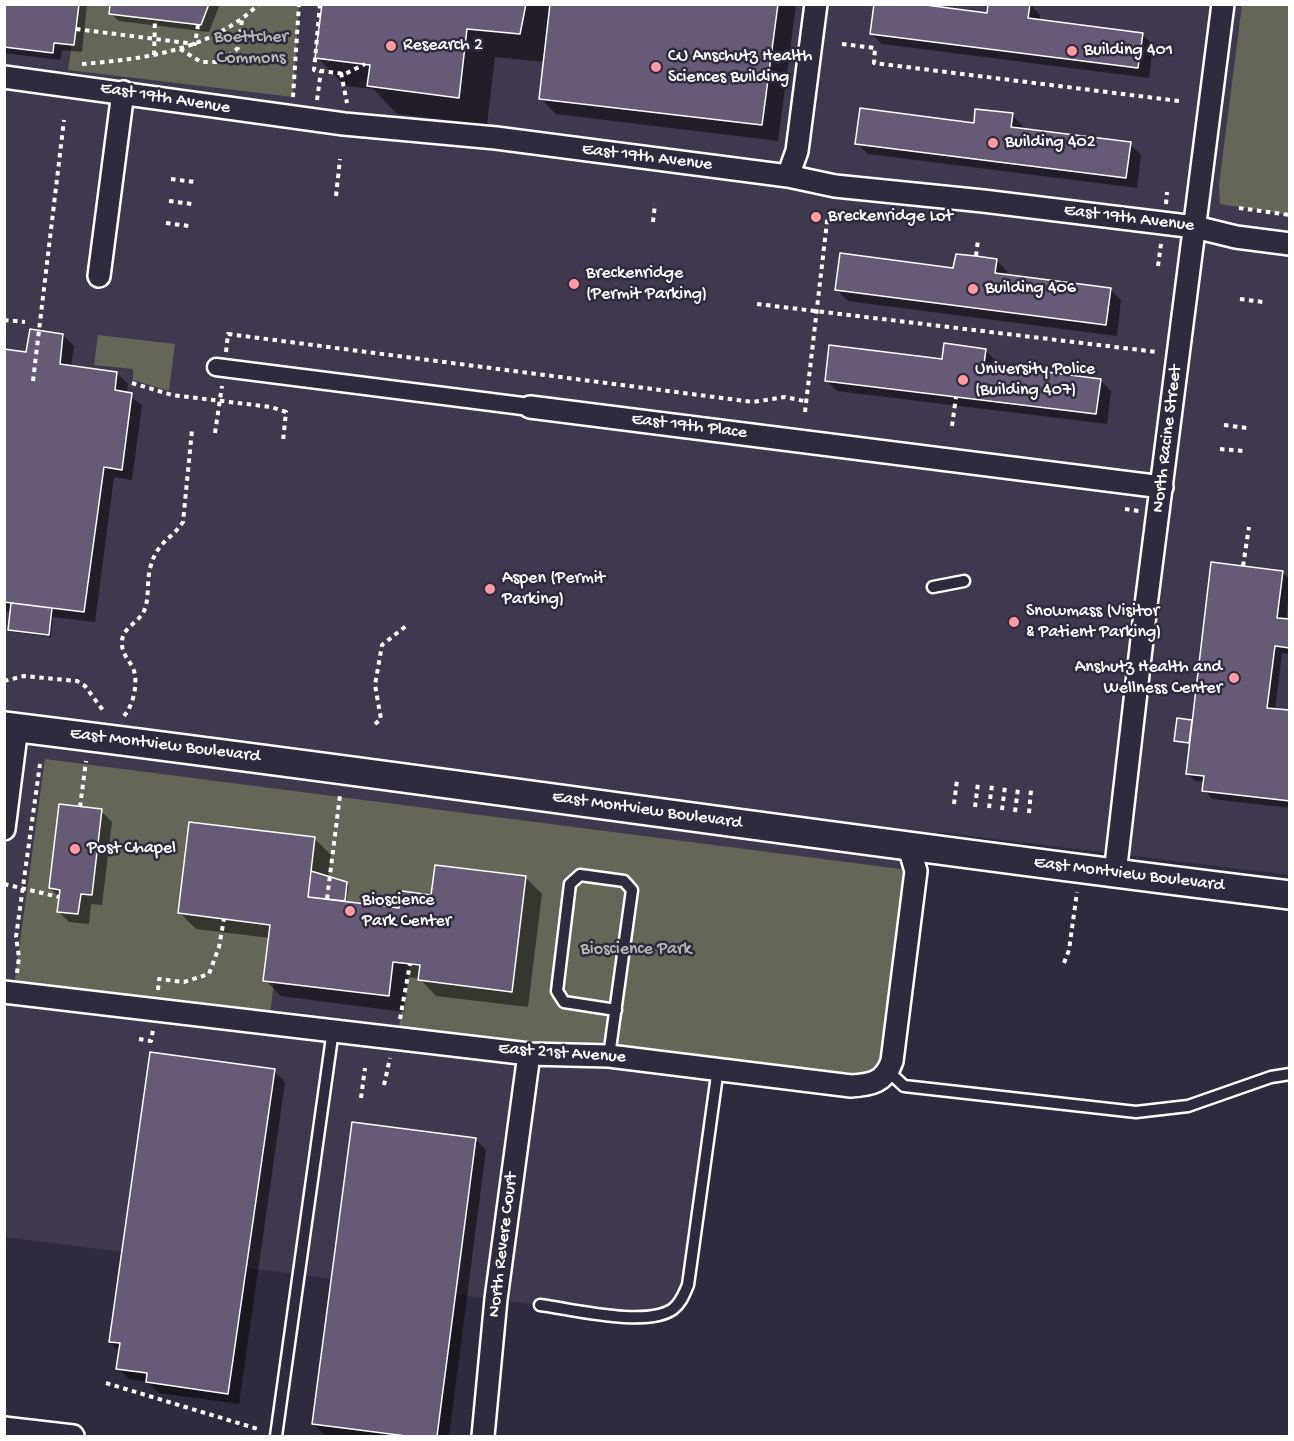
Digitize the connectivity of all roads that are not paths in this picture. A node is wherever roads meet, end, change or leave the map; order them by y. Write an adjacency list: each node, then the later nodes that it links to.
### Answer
1 (816, 4): 5 (street)
2 (1223, 4): 6 (street, North Racine Street)
3 (4, 77): 4 (street, East 19th Avenue)
4 (123, 92): 5 (street, East 19th Avenue); 8 (street)
5 (788, 176): 6 (street, East 19th Avenue)
6 (1195, 227): 7 (street, East 19th Avenue); 11 (street, North Racine Street)
7 (1290, 244)
8 (99, 276)
9 (216, 367): 10 (street, East 19th Place)
10 (530, 407): 11 (street, East 19th Place)
11 (1162, 487): 17 (street, North Racine Street)
12 (964, 581): 13 (lane)
13 (933, 587)
14 (11, 727): 15 (street); 16 (street, East Montview Boulevard)
15 (4, 829)
16 (909, 848): 17 (street, East Montview Boulevard); 25 (street)
17 (1115, 874): 18 (street, East Montview Boulevard)
18 (1290, 895)
19 (9, 992): 21 (street, East 21st Avenue)
20 (616, 1010): 20 (lane); 23 (lane)
21 (333, 1030): 22 (street, East 21st Avenue); 30 (lane)
22 (529, 1054): 23 (street, East 21st Avenue); 31 (street, North Revere Court)
23 (609, 1056): 24 (street, East 21st Avenue)
24 (718, 1068): 25 (street, East 21st Avenue); 27 (lane)
25 (889, 1071): 26 (lane)
26 (1290, 1074)
27 (540, 1305)
28 (18, 1432): 29 (street)
29 (73, 1437)
30 (276, 1437)
31 (483, 1437)

